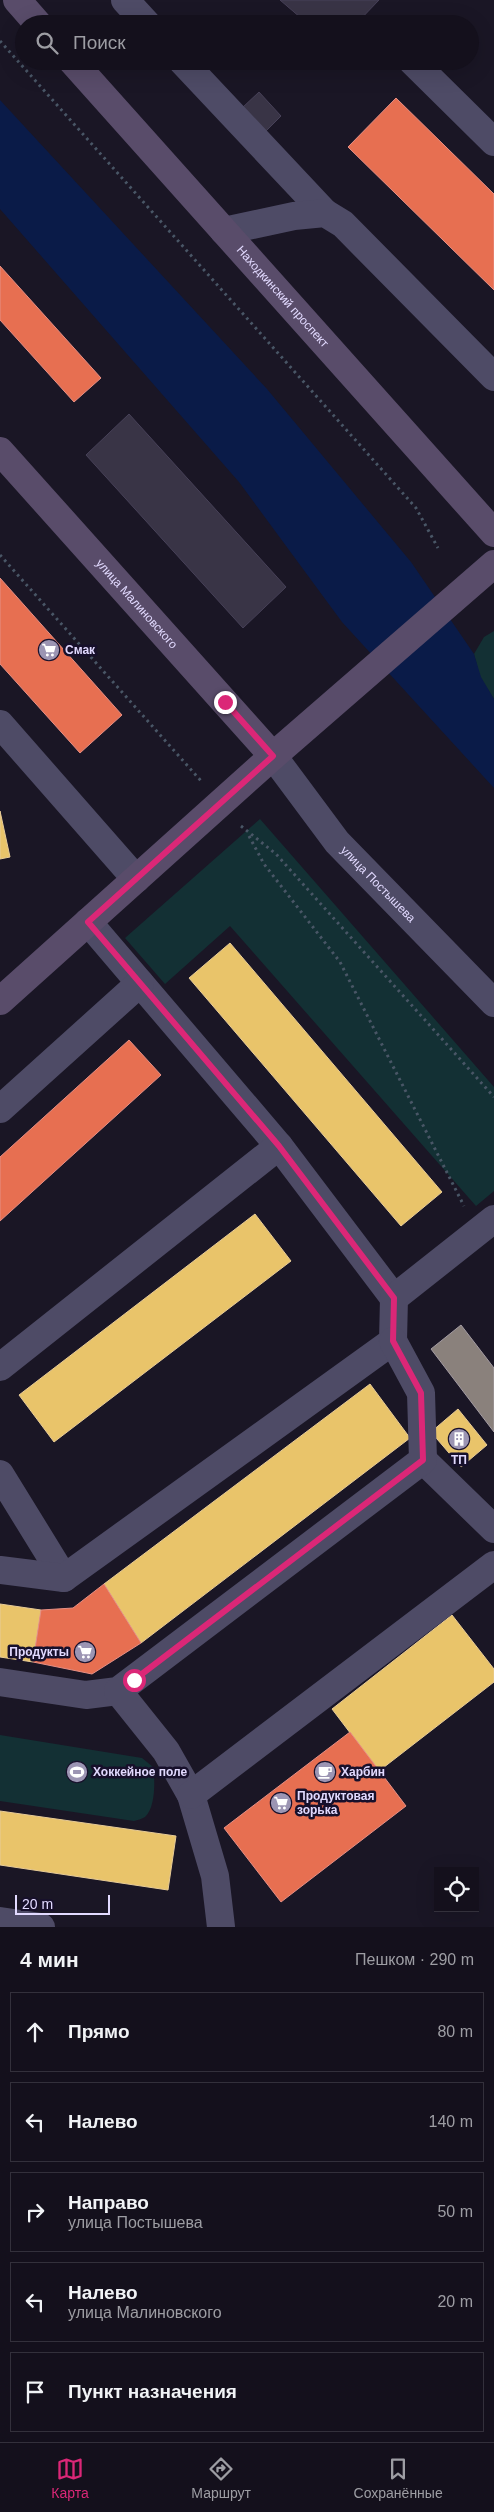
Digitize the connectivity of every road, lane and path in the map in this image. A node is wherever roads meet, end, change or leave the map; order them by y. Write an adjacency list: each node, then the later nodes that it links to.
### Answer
1 (17, 0): 3 (main road)
2 (125, 0): 4 (street)
3 (30, 15)
4 (139, 15)
5 (0, 41): 6 (path)
6 (15, 58)
7 (26, 70): 17 (path)
8 (80, 70): 13 (main road, Находкинский проспект)
9 (190, 70): 12 (street)
10 (421, 70): 11 (street)
11 (494, 142)
12 (325, 213): 13 (street); 14 (street)
13 (224, 231): 16 (main road, Находкинский проспект)
14 (494, 377)
15 (0, 451): 21 (main road, улица Малиновского)
16 (494, 533)
17 (438, 548)
18 (0, 555): 22 (path)
19 (494, 564): 21 (main road)
20 (5, 736): 24 (street)
21 (273, 756): 22 (main road); 28 (street, улица Постышева)
22 (221, 803): 23 (path); 24 (main road)
23 (248, 834): 29 (path); 32 (path)
24 (136, 879): 25 (main road)
25 (88, 922): 26 (street); 27 (main road)
26 (140, 983): 30 (street); 31 (street)
27 (0, 1000)
28 (494, 1004)
29 (494, 1097)
30 (0, 1109)
31 (279, 1146): 33 (street); 35 (street)
32 (486, 1225): 33 (street)
33 (394, 1298): 34 (street)
34 (393, 1341): 36 (street); 41 (street)
35 (0, 1367)
36 (423, 1460): 38 (street); 43 (street)
37 (0, 1474): 41 (street)
38 (494, 1529)
39 (494, 1565): 44 (street)
40 (0, 1570): 41 (street)
41 (64, 1578)
42 (0, 1682): 43 (street)
43 (118, 1691): 44 (street)
44 (191, 1795): 47 (street)
45 (0, 1921): 46 (street)
46 (41, 1927)
47 (221, 1927)

